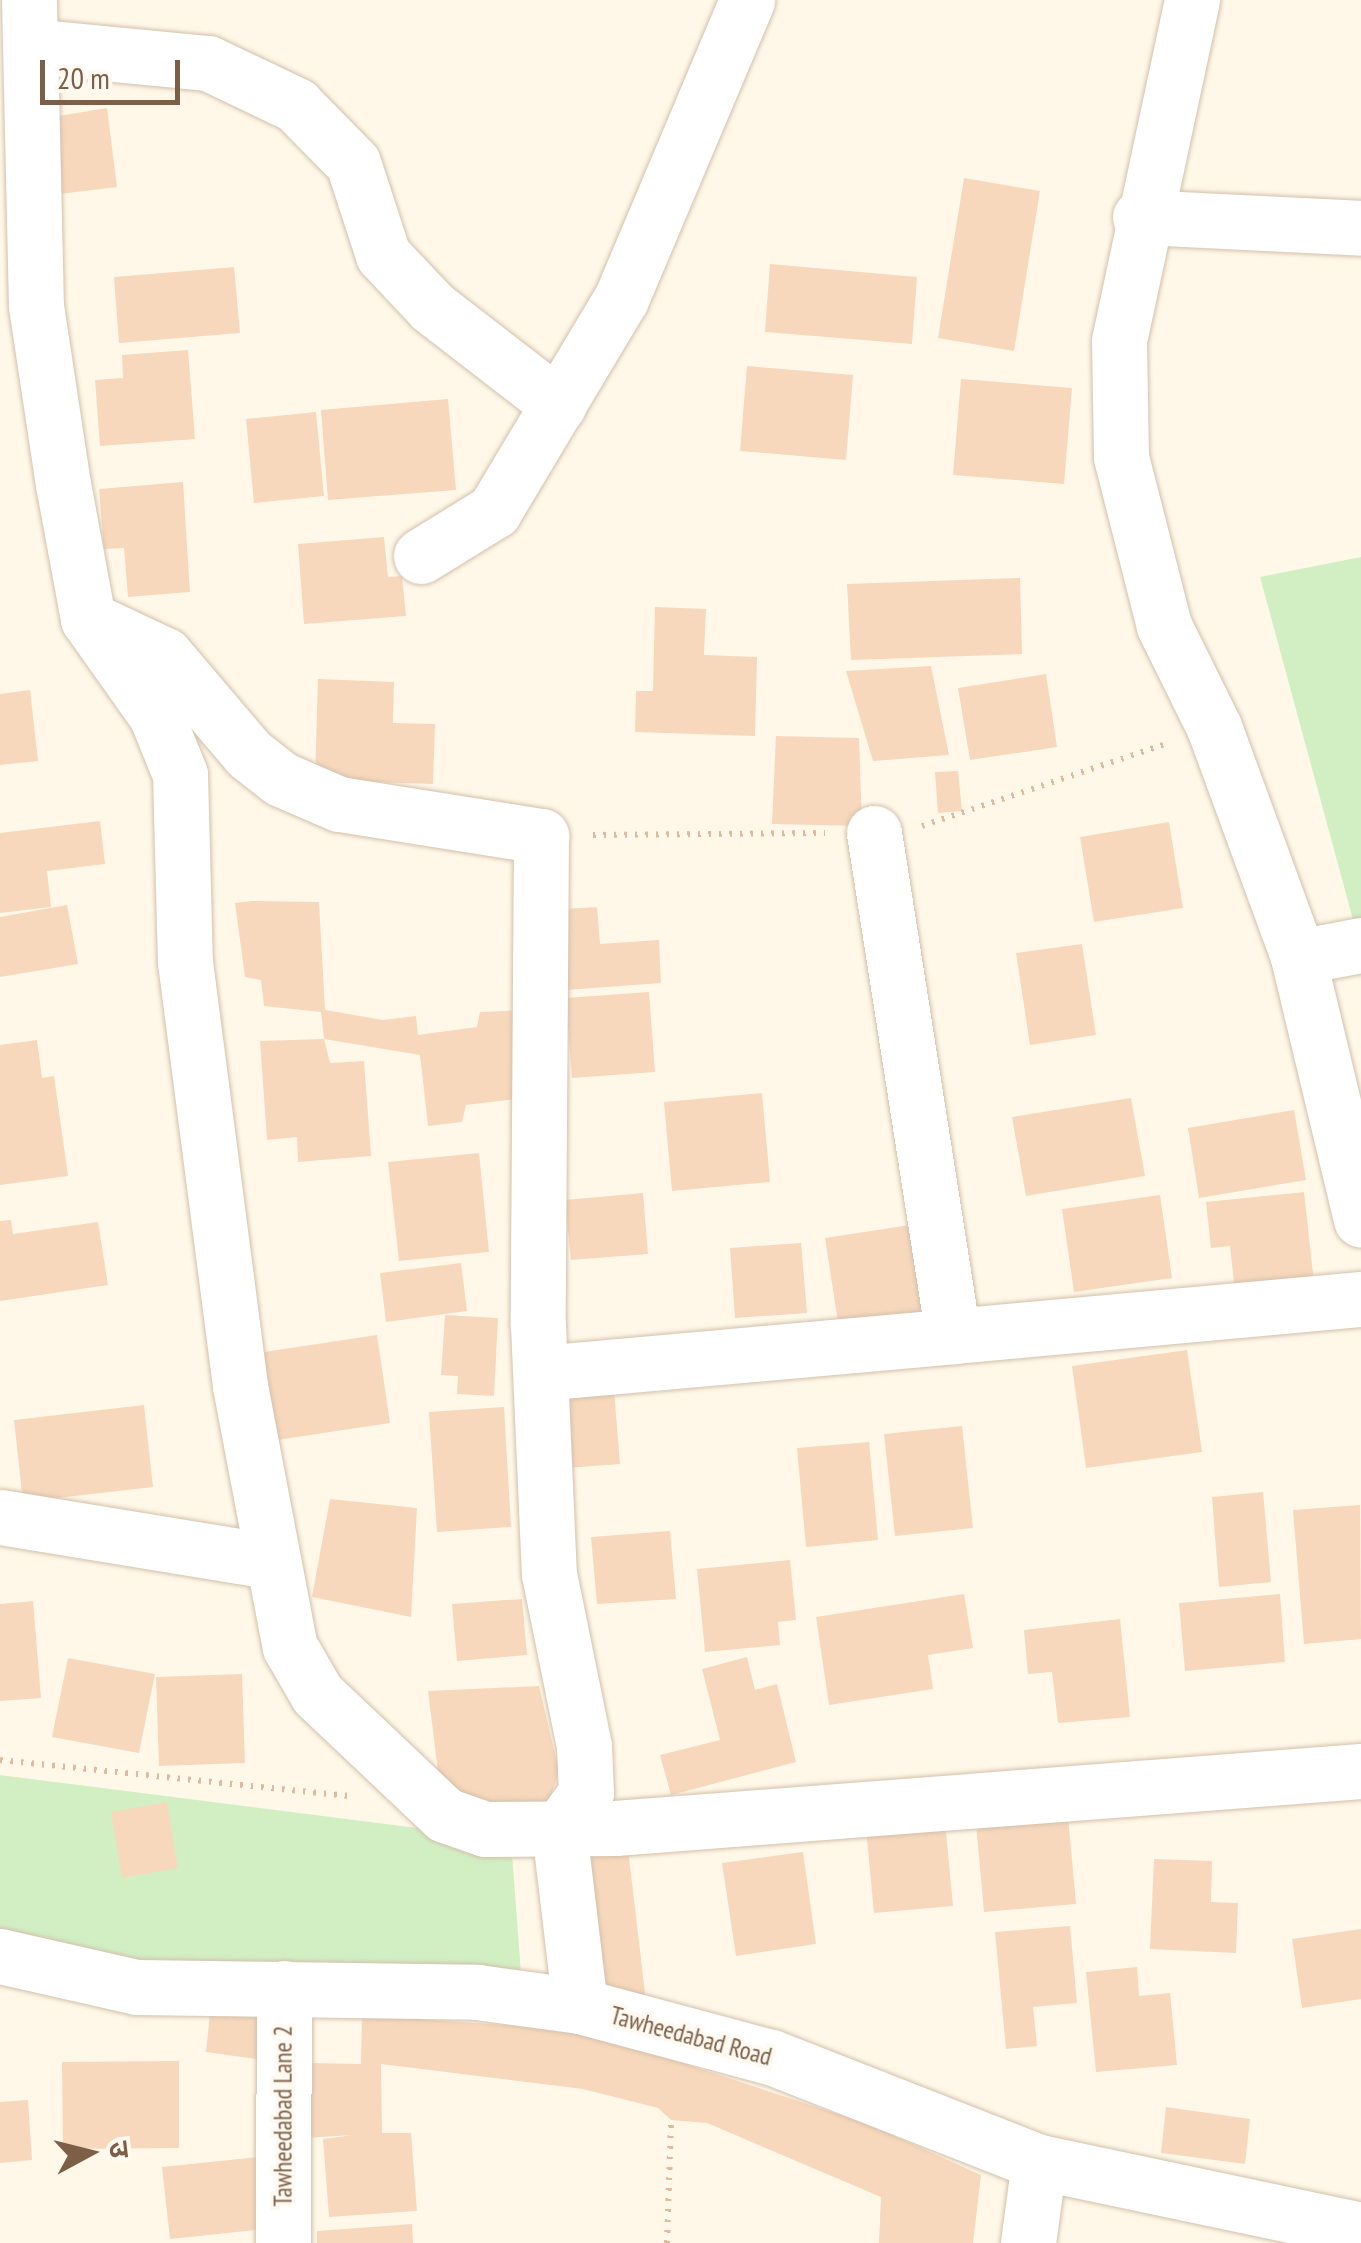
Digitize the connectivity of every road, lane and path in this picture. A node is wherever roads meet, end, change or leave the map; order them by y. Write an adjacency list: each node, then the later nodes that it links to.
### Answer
1 (747, 0): 6 (street)
2 (1192, 0): 4 (street)
3 (30, 23): 6 (street); 8 (street)
4 (1140, 217): 5 (street); 11 (street)
5 (1361, 228)
6 (559, 405): 7 (street)
7 (421, 556)
8 (88, 619): 15 (street); 17 (street)
9 (874, 832): 14 (street)
10 (1361, 944): 11 (street)
11 (1298, 957): 12 (street)
12 (1361, 1220)
13 (1361, 1299): 14 (street)
14 (953, 1336): 15 (street)
15 (541, 1373): 21 (street)
16 (0, 1517): 17 (street)
17 (270, 1561): 20 (street)
18 (0, 1760): 20 (path)
19 (1361, 1771): 21 (street)
20 (430, 1802): 21 (street)
21 (559, 1830): 24 (street)
22 (0, 1956): 23 (street, Tawheedabad Road)
23 (284, 1988): 24 (street, Tawheedabad Road); 28 (street, Tawheedabad Lane 2)
24 (580, 2006): 26 (street, Tawheedabad Road)
25 (672, 2120): 29 (path)
26 (1039, 2162): 27 (street, Tawheedabad Road); 30 (street)
27 (1361, 2230)
28 (283, 2243)
29 (667, 2243)
30 (1028, 2243)

